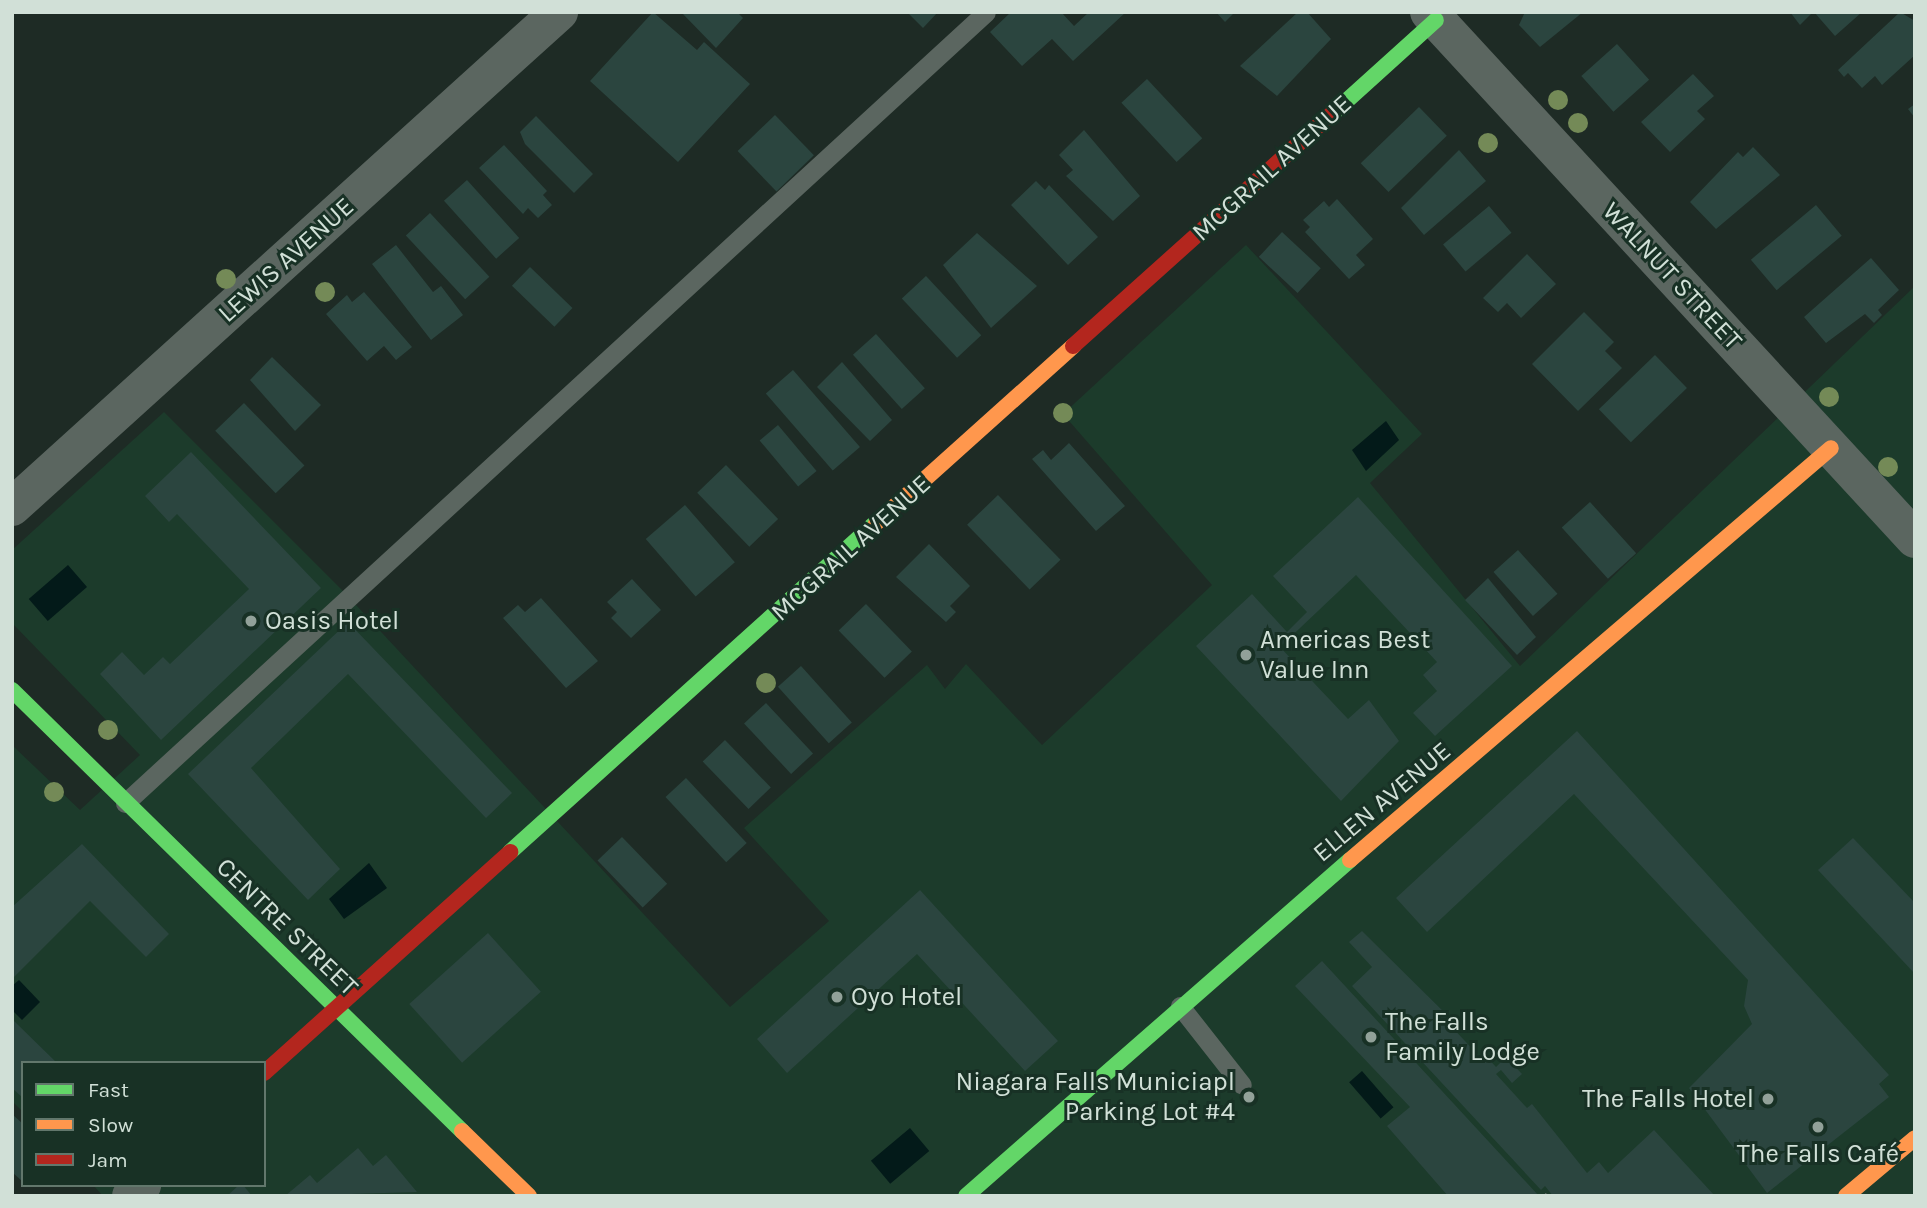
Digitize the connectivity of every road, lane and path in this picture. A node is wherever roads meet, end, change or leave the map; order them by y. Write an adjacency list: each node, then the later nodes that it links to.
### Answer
1 (559, 12): 5 (street, LEWIS AVENUE)
2 (986, 12): 8 (lane)
3 (1432, 16): 4 (street, WALNUT STREET); 10 (street, MCGRAIL AVENUE)
4 (1831, 448): 6 (street, WALNUT STREET); 9 (street, ELLEN AVENUE)
5 (12, 507)
6 (1915, 539)
7 (12, 690): 8 (street, CENTRE STREET)
8 (125, 803): 10 (street, CENTRE STREET)
9 (1180, 1006): 12 (lane); 15 (street, ELLEN AVENUE)
10 (335, 1008): 11 (street, MCGRAIL AVENUE); 14 (street, CENTRE STREET)
11 (266, 1071)
12 (1242, 1085)
13 (1915, 1138): 16 (street)
14 (529, 1196)
15 (966, 1196)
16 (1846, 1196)

